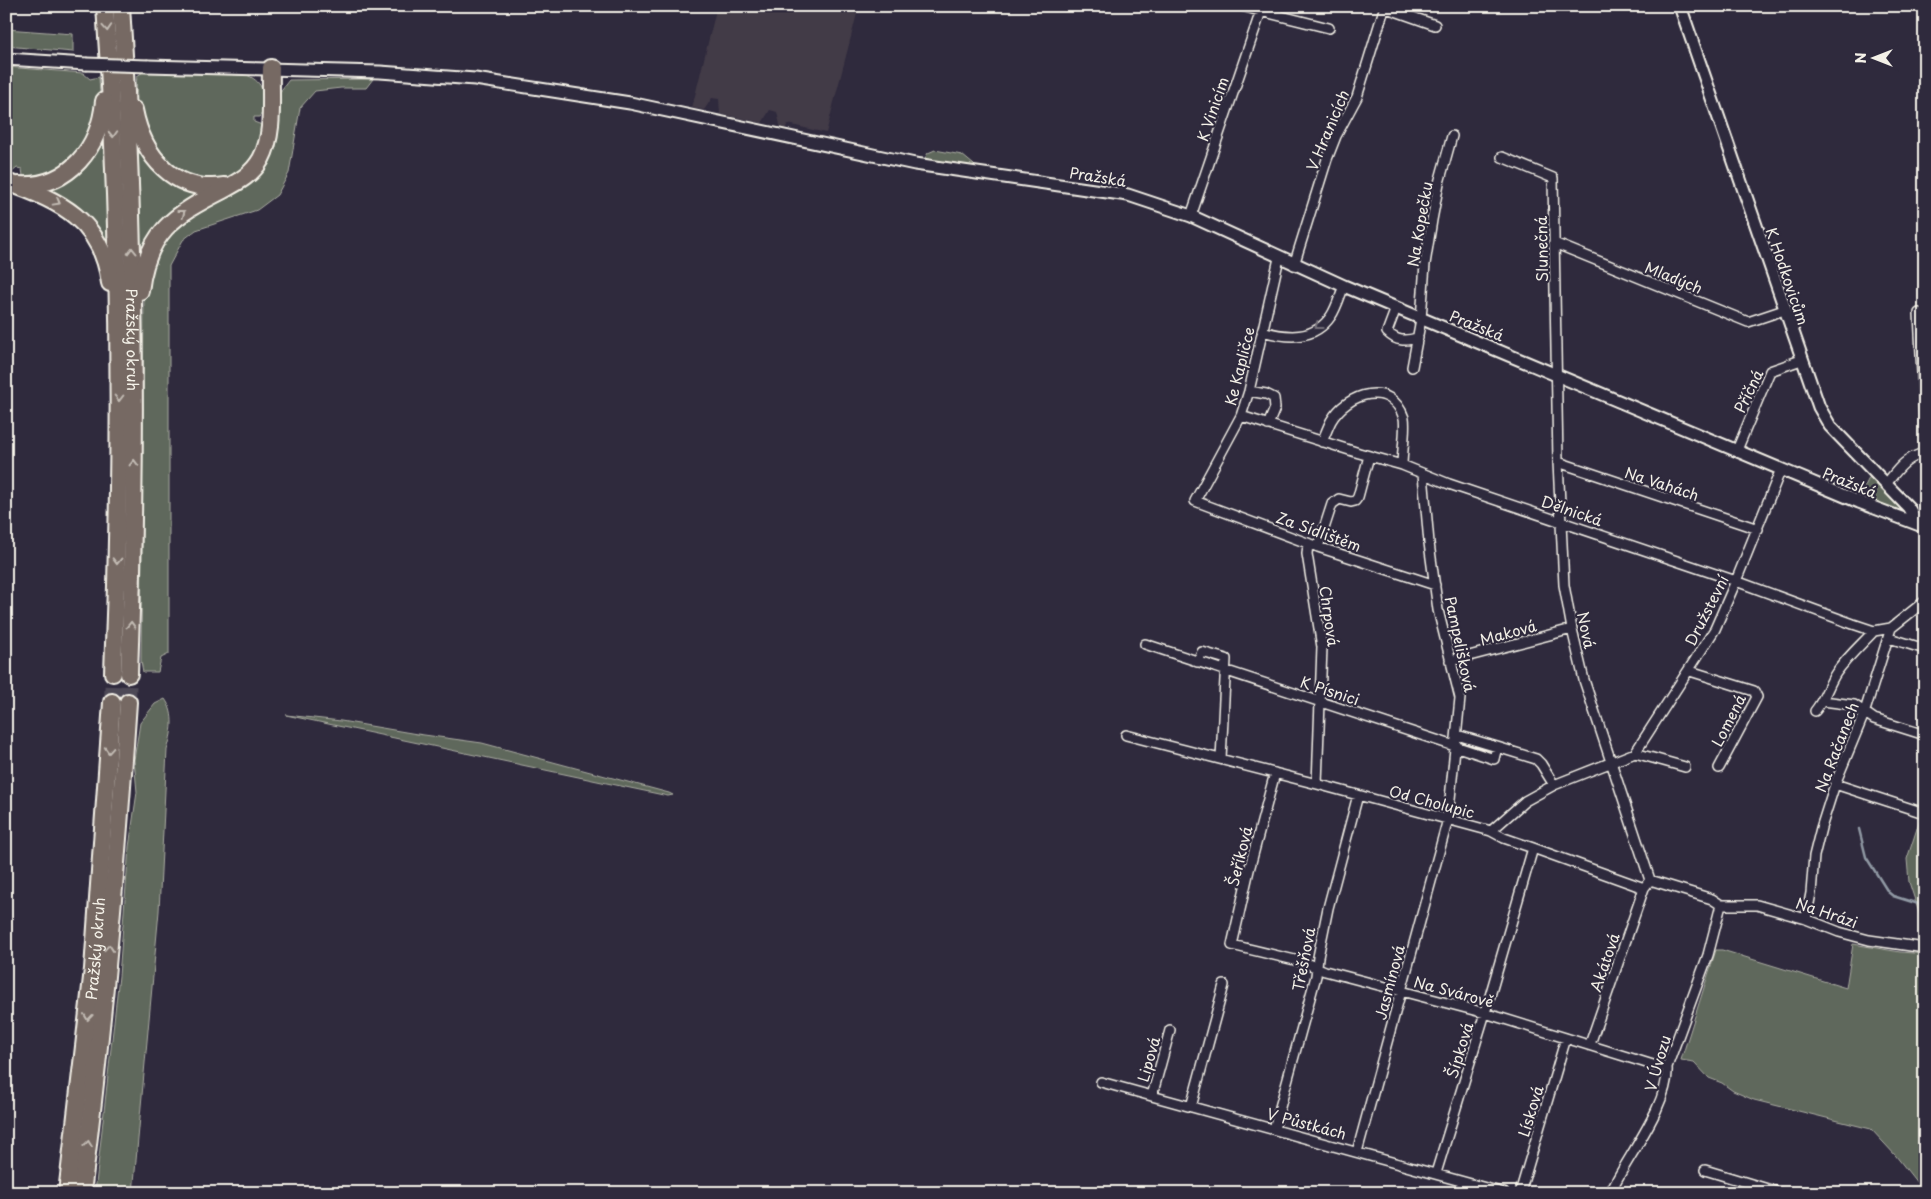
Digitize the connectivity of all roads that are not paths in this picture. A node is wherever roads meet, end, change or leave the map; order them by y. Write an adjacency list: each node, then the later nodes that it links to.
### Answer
1 (106, 6): 9 (highway, Pražský okruh, one-way to 9)
2 (120, 6): 9 (highway, Pražský okruh)
3 (1241, 6): 6 (street)
4 (1680, 6): 22 (street, K Hodkovicům)
5 (1384, 7): 7 (street, V Hranicích); 19 (street, V Hranicích)
6 (1261, 11): 8 (street); 16 (street, K Vinicím)
7 (1435, 25)
8 (1329, 28)
9 (116, 46): 14 (highway); 15 (highway); 27 (highway, Pražský okruh)
10 (6, 59): 11 (street, Pražská, bridge)
11 (271, 68): 15 (highway); 16 (street, Pražská)
12 (1452, 136): 24 (street, Na Kopečku)
13 (1502, 157): 17 (street, Slunečná)
14 (9, 183): 27 (highway, one-way to 27)
15 (232, 185): 27 (highway, one-way to 15)
16 (1191, 216): 18 (street, Pražská)
17 (1554, 243): 22 (street, Mladých); 30 (street, Slunečná)
18 (1279, 258): 19 (street, Pražská); 25 (street, Ke Kapličce)
19 (1294, 265): 20 (street, Pražská)
20 (1344, 286): 21 (street, Pražská); 25 (street, one-way to 25)
21 (1396, 308): 24 (street, Pražská); 26 (street)
22 (1784, 310): 28 (street, K Hodkovicům)
23 (1919, 313): 34 (street)
24 (1421, 319): 26 (street, Na Kopečku); 30 (street, Pražská)
25 (1262, 331): 31 (street, Ke Kapličce)
26 (1418, 338): 29 (street, Na Kopečku)
27 (127, 351): 62 (highway, Pražský okruh)
28 (1801, 360): 36 (street, Příčná); 43 (street, K Hodkovicům)
29 (1412, 368)
30 (1557, 375): 36 (street, Pražská); 39 (street, Nová)
31 (1249, 391): 32 (street, Ke Kapličce); 33 (street)
32 (1242, 416): 33 (street, Dělnická); 44 (street, Ke Kapličce)
33 (1268, 425): 35 (street, Dělnická)
34 (1925, 436)
35 (1322, 442): 38 (street, Dělnická); 40 (street)
36 (1736, 450): 41 (street, Pražská)
37 (1925, 453): 43 (street)
38 (1369, 456): 40 (street, Dělnická); 49 (street)
39 (1558, 462): 45 (street, Nová); 47 (street, Na Vahách)
40 (1402, 465): 42 (street, Dělnická)
41 (1781, 469): 46 (street, Pražská); 47 (street, Družstevní)
42 (1423, 474): 45 (street, Dělnická); 51 (street, Pampelišková)
43 (1886, 484): 46 (street, K Hodkovicům)
44 (1195, 501): 48 (street, Za Sídlištěm)
45 (1560, 520): 50 (street, Dělnická); 54 (street, Nová)
46 (1922, 526)
47 (1758, 529): 50 (street, Družstevní)
48 (1308, 542): 49 (street, Za Sídlištěm); 63 (street, Chrpová)
49 (1318, 547): 51 (street, Za Sídlištěm)
50 (1736, 581): 55 (street, Dělnická); 61 (street, Družstevní)
51 (1435, 585): 59 (street, Pampelišková)
52 (1925, 601): 53 (street)
53 (1891, 628): 55 (street, Dělnická); 56 (street, Na Račanech)
54 (1572, 629): 59 (street, Maková); 74 (street, Nová)
55 (1874, 631): 64 (street)
56 (1889, 638): 58 (street); 66 (street, Na Račanech)
57 (1145, 644): 60 (street, K Písnici)
58 (1925, 649)
59 (1450, 661): 67 (street, Pampelišková)
60 (1226, 671): 63 (street, K Písnici); 73 (street)
61 (1690, 671): 72 (street, Družstevní); 76 (street, Lomená)
62 (121, 674)
63 (1320, 702): 70 (street, K Písnici); 78 (street, Chrpová)
64 (1823, 702): 65 (street); 66 (street)
65 (1815, 711)
66 (1864, 714): 69 (street); 80 (street, Na Račanech)
67 (1457, 734): 70 (street, Pampelišková); 71 (street)
68 (1126, 735): 73 (street, Od Cholupic)
69 (1925, 735)
70 (1455, 746): 71 (street, K Písnici); 83 (street, Pampelišková)
71 (1497, 747): 79 (street)
72 (1635, 753): 74 (street); 75 (street)
73 (1221, 759): 77 (street, Od Cholupic)
74 (1611, 762): 79 (street); 86 (street, Nová)
75 (1685, 767)
76 (1719, 768)
77 (1274, 773): 78 (street, Od Cholupic); 89 (street, Šeříková)
78 (1317, 784): 81 (street, Od Cholupic)
79 (1554, 784): 84 (street)
80 (1835, 784): 82 (street); 88 (street, Na Račanech)
81 (1358, 795): 83 (street, Od Cholupic); 91 (street, Třešňová)
82 (1924, 813)
83 (1448, 819): 84 (street, Od Cholupic); 93 (street, Jasmínová)
84 (1491, 831): 85 (street, Od Cholupic)
85 (1533, 848): 86 (street, Od Cholupic); 94 (street, Šípková)
86 (1647, 884): 87 (street, Od Cholupic); 97 (street, Akátová)
87 (1721, 905): 88 (street, Na Hrázi); 98 (street, V Úvozu)
88 (1806, 919): 90 (street, Na Hrázi)
89 (1232, 945): 91 (street, Na Svárově)
90 (1925, 948)
91 (1316, 967): 93 (street, Na Svárově); 102 (street, Třešňová)
92 (1224, 986): 101 (street)
93 (1401, 990): 94 (street, Na Svárově); 103 (street, Jasmínová)
94 (1485, 1013): 96 (street, Na Svárově); 105 (street, Šípková)
95 (1170, 1030): 100 (street, Lipová)
96 (1566, 1038): 97 (street, Na Svárově); 109 (street, Lísková)
97 (1590, 1044): 98 (street, Na Svárově)
98 (1667, 1067): 110 (street, V Úvozu)
99 (1101, 1082): 100 (street, V Půstkách)
100 (1152, 1096): 101 (street, V Půstkách)
101 (1192, 1107): 102 (street, V Půstkách)
102 (1274, 1129): 103 (street, V Půstkách)
103 (1357, 1152): 105 (street, V Půstkách)
104 (1705, 1170): 111 (street)
105 (1436, 1173): 108 (street, V Půstkách)
106 (66, 1193): 107 (highway, Pražský okruh, one-way to 106)
107 (82, 1193)
108 (1504, 1193)
109 (1520, 1193)
110 (1610, 1193)
111 (1781, 1193)

